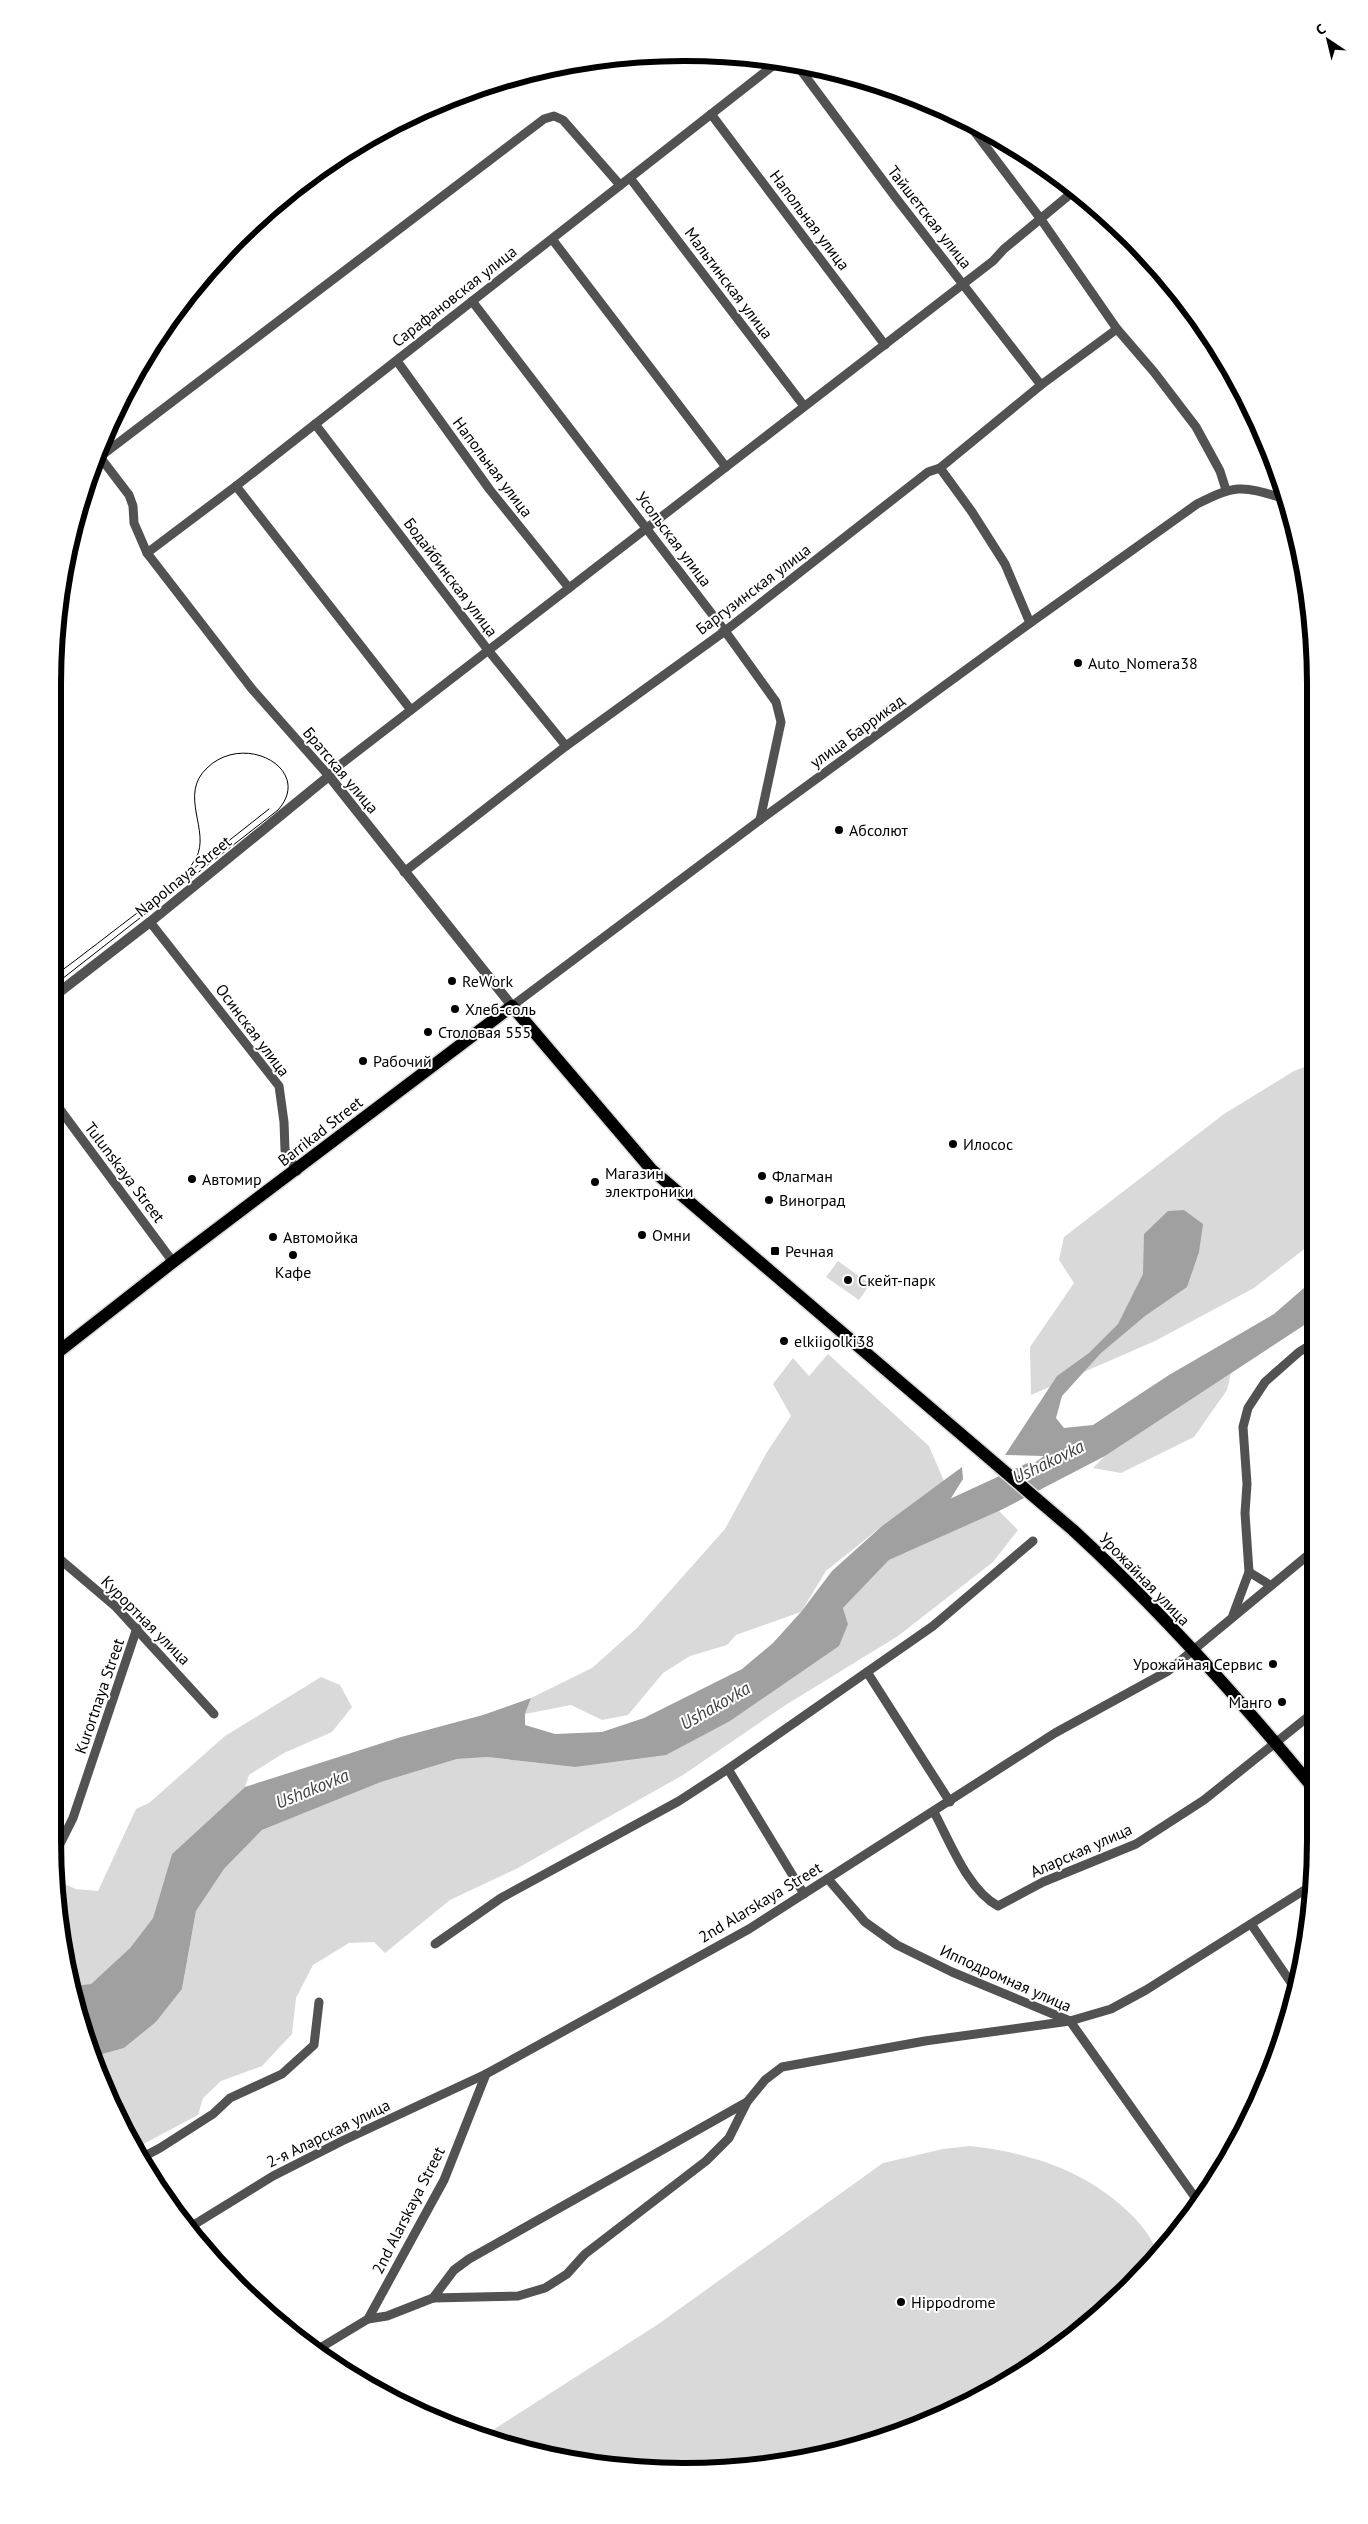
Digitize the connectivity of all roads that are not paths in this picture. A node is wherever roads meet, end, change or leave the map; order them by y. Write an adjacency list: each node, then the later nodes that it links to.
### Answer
1 (770, 68): 3 (street, Сарафановская улица)
2 (803, 73): 10 (street, Тайшетская улица)
3 (711, 114): 5 (street, Сарафановская улица); 13 (street, Напольная улица)
4 (978, 136): 8 (street)
5 (630, 178): 6 (street, Сарафановская улица); 16 (street, Мальтинская улица)
6 (620, 185): 9 (street, Сарафановская улица); 18 (street)
7 (1069, 194): 8 (street)
8 (1040, 218): 10 (street); 12 (street)
9 (552, 239): 11 (street, Сарафановская улица); 20 (street)
10 (963, 284): 13 (street); 15 (street, Тайшетская улица)
11 (472, 301): 14 (street, Сарафановская улица); 25 (street, Усольская улица)
12 (1117, 329): 15 (street, Баргузинская улица); 23 (street)
13 (885, 345): 16 (street)
14 (396, 361): 17 (street, Сарафановская улица); 27 (street, Напольная улица)
15 (1041, 386): 21 (street, Баргузинская улица)
16 (804, 406): 20 (street)
17 (315, 424): 22 (street, Сарафановская улица); 30 (street, Бодайбинская улица)
18 (107, 451)
19 (103, 460): 26 (street, Братская улица)
20 (726, 467): 25 (street)
21 (940, 468): 28 (street); 29 (street, Баргузинская улица)
22 (236, 486): 26 (street, Сарафановская улица); 31 (street)
23 (1226, 490): 24 (street); 28 (street, улица Баррикад)
24 (1278, 497)
25 (647, 528): 27 (street); 29 (street, Усольская улица)
26 (147, 553): 33 (street, Братская улица)
27 (569, 588): 30 (street)
28 (1030, 623): 34 (street, улица Баррикад)
29 (725, 631): 32 (street, Баргузинская улица); 34 (street, Усольская улица)
30 (488, 650): 31 (street); 32 (street, Бодайбинская улица)
31 (411, 710): 33 (street)
32 (566, 746): 35 (street, Баргузинская улица)
33 (329, 776): 35 (street, Братская улица); 36 (street, Napolnaya Street)
34 (760, 820): 38 (street, улица Баррикад)
35 (404, 872): 38 (street, Братская улица)
36 (150, 922): 37 (street, Napolnaya Street); 40 (street, Осинская улица)
37 (61, 992)
38 (512, 1006): 40 (main road, Barrikad Street); 51 (main road, Урожайная улица)
39 (61, 1111): 41 (street, Tulunskaya Street)
40 (297, 1171): 41 (main road, Barrikad Street)
41 (173, 1262): 43 (main road, Barrikad Street)
42 (1307, 1347): 47 (street)
43 (61, 1350)
44 (1033, 1541): 52 (street)
45 (1307, 1555): 48 (street, 2nd Alarskaya Street)
46 (61, 1557): 50 (street, Курортная улица)
47 (1249, 1572): 48 (street); 49 (street)
48 (1270, 1585): 49 (street, 2nd Alarskaya Street)
49 (1233, 1616): 51 (street, 2nd Alarskaya Street)
50 (137, 1628): 53 (street, Курортная улица); 60 (street, Kurortnaya Street)
51 (1193, 1652): 55 (main road, Урожайная улица); 58 (street, 2nd Alarskaya Street)
52 (867, 1672): 56 (street); 58 (street)
53 (214, 1714)
54 (1307, 1718): 55 (street, Аларская улица)
55 (1277, 1744): 57 (main road, Урожайная улица); 59 (street, Аларская улица)
56 (728, 1768): 63 (street); 65 (street)
57 (1307, 1780)
58 (950, 1802): 59 (street, 2nd Alarskaya Street)
59 (934, 1812): 61 (street, 2nd Alarskaya Street)
60 (61, 1841)
61 (828, 1879): 63 (street, 2nd Alarskaya Street); 68 (street, Ипподромная улица)
62 (1304, 1890): 64 (street)
63 (804, 1894): 69 (street, 2nd Alarskaya Street)
64 (1250, 1924): 66 (street); 68 (street)
65 (435, 1944)
66 (1290, 1982)
67 (319, 2002): 71 (street)
68 (1070, 2021): 70 (street); 72 (street, Ипподромная улица)
69 (486, 2074): 73 (street, 2-я Аларская улица); 75 (street, 2nd Alarskaya Street)
70 (747, 2102): 74 (street); 74 (street)
71 (147, 2154)
72 (1194, 2196)
73 (194, 2224)
74 (433, 2298): 75 (street)
75 (368, 2320): 76 (street)
76 (322, 2347)

